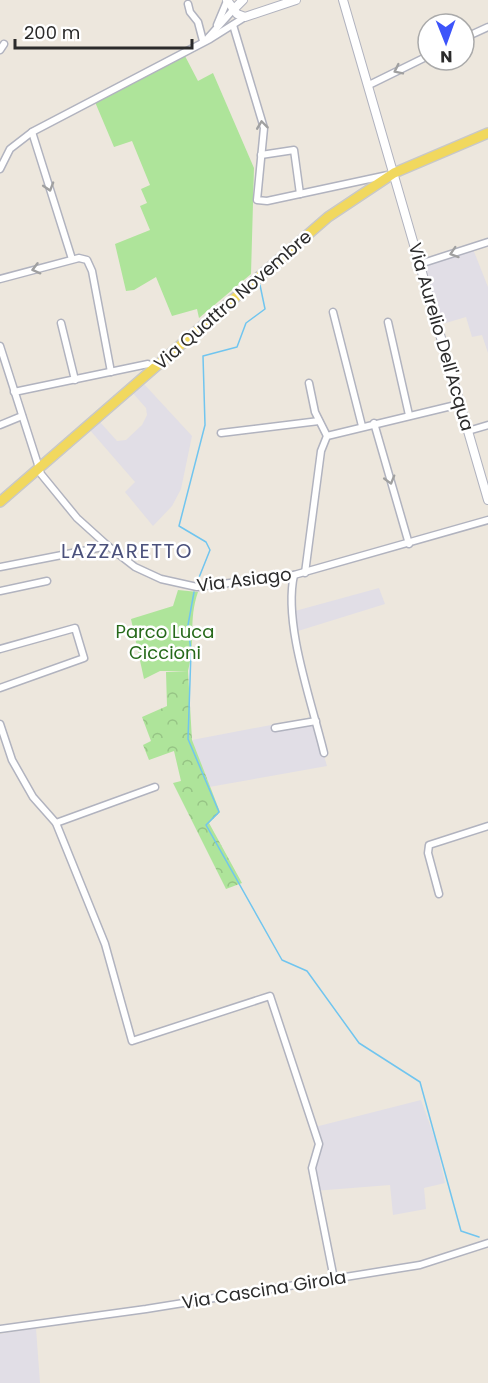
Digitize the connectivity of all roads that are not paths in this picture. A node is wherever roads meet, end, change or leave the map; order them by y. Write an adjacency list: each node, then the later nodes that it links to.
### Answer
1 (227, 0): 7 (street); 10 (street)
2 (243, 0): 7 (street)
3 (343, 0): 13 (street, Via Aurelio Dell'Acqua)
4 (292, 1): 5 (street)
5 (276, 3): 8 (street)
6 (188, 4): 11 (street)
7 (232, 10): 8 (street); 10 (street)
8 (245, 17): 9 (street)
9 (233, 25): 11 (street); 16 (street, one-way to 9)
10 (215, 28): 11 (street)
11 (205, 41): 14 (street)
12 (416, 62): 13 (street, one-way to 13)
13 (369, 85): 19 (street, Via Aurelio Dell'Acqua)
14 (32, 132): 17 (street); 23 (street, one-way to 23)
15 (488, 133): 19 (main road, Via Quattro Novembre)
16 (261, 155): 21 (street); 21 (street)
17 (1, 160): 18 (street)
18 (0, 169)
19 (394, 173): 20 (main road, Via Quattro Novembre); 24 (street, Via Aurelio Dell'Acqua)
20 (370, 182): 21 (street); 30 (main road, Via Quattro Novembre)
21 (300, 194)
22 (488, 242): 24 (street, one-way to 24)
23 (72, 259): 25 (street, one-way to 25); 31 (street)
24 (420, 264): 35 (street, Via Aurelio Dell'Acqua)
25 (0, 279)
26 (333, 312): 42 (street)
27 (388, 322): 36 (street)
28 (61, 323): 32 (street)
29 (0, 346): 34 (street)
30 (155, 368): 31 (street); 46 (main road, Via Quattro Novembre)
31 (111, 372): 32 (street)
32 (75, 380): 34 (street)
33 (309, 383): 38 (street)
34 (14, 392): 37 (street)
35 (460, 404): 36 (street); 43 (street, Via Aurelio Dell'Acqua)
36 (410, 415): 39 (street)
37 (22, 417): 40 (street); 46 (street)
38 (319, 421): 44 (street); 45 (street)
39 (374, 423): 42 (street); 50 (street, one-way to 50)
40 (0, 425)
41 (488, 425): 43 (street)
42 (362, 426): 45 (street)
43 (468, 431): 47 (street, Via Aurelio Dell'Acqua)
44 (221, 433)
45 (327, 436): 53 (street)
46 (38, 469): 48 (main road, Via Quattro Novembre); 51 (street, Via Asiago)
47 (488, 500)
48 (0, 502)
49 (488, 520): 50 (street, Via Asiago)
50 (409, 544): 53 (street, Via Asiago)
51 (108, 546): 52 (street); 54 (street, Via Asiago)
52 (0, 567)
53 (305, 573): 54 (street, Via Asiago)
54 (294, 575): 59 (street)
55 (46, 581): 56 (street)
56 (0, 591)
57 (0, 649): 58 (street)
58 (0, 688)
59 (316, 721): 61 (street); 62 (street)
60 (0, 724): 64 (street)
61 (275, 728)
62 (324, 753)
63 (155, 787): 64 (street)
64 (56, 823): 68 (street)
65 (488, 826): 66 (street)
66 (439, 894)
67 (488, 1243): 68 (street, Via Cascina Girola)
68 (334, 1279): 69 (street, Via Cascina Girola)
69 (0, 1329)

